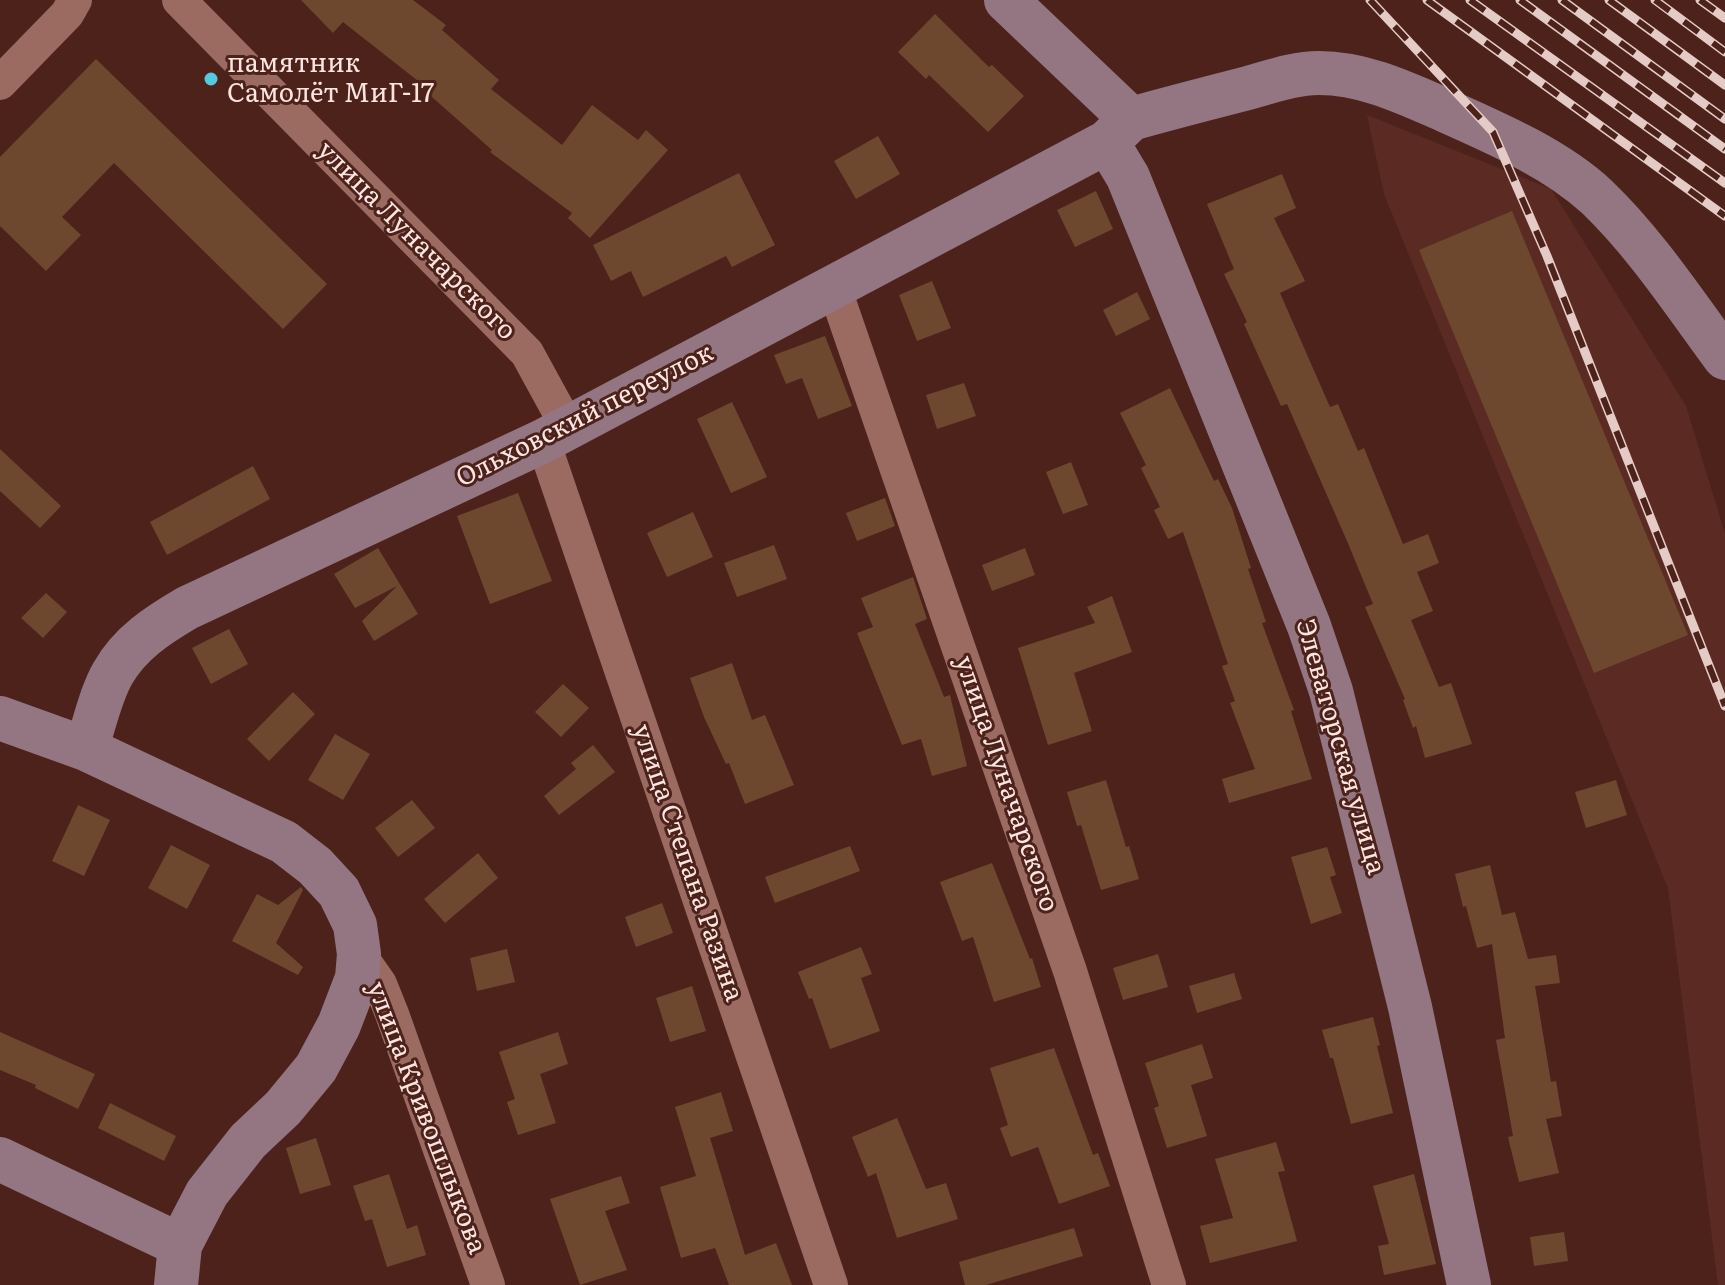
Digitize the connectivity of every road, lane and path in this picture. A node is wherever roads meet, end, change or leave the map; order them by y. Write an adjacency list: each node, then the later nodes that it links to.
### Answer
1 (75, 0): 4 (street)
2 (179, 0): 8 (street, улица Луначарского)
3 (1006, 0): 5 (street, Элеваторская улица)
4 (0, 83)
5 (1119, 130): 6 (street, Ольховский переулок); 7 (street, Ольховский переулок); 17 (street, Элеваторская улица)
6 (834, 287): 8 (street, Ольховский переулок); 16 (street, улица Луначарского)
7 (1725, 358)
8 (556, 435): 10 (street, Ольховский переулок); 15 (street, улица Степана Разина)
9 (0, 718): 10 (street, улица Кривошлыкова)
10 (86, 749): 11 (street, улица Кривошлыкова)
11 (359, 954): 13 (street, улица Кривошлыкова); 14 (street, улица Кривошлыкова)
12 (0, 1159): 13 (street)
13 (178, 1265)
14 (488, 1285)
15 (831, 1285)
16 (1169, 1285)
17 (1469, 1285)

